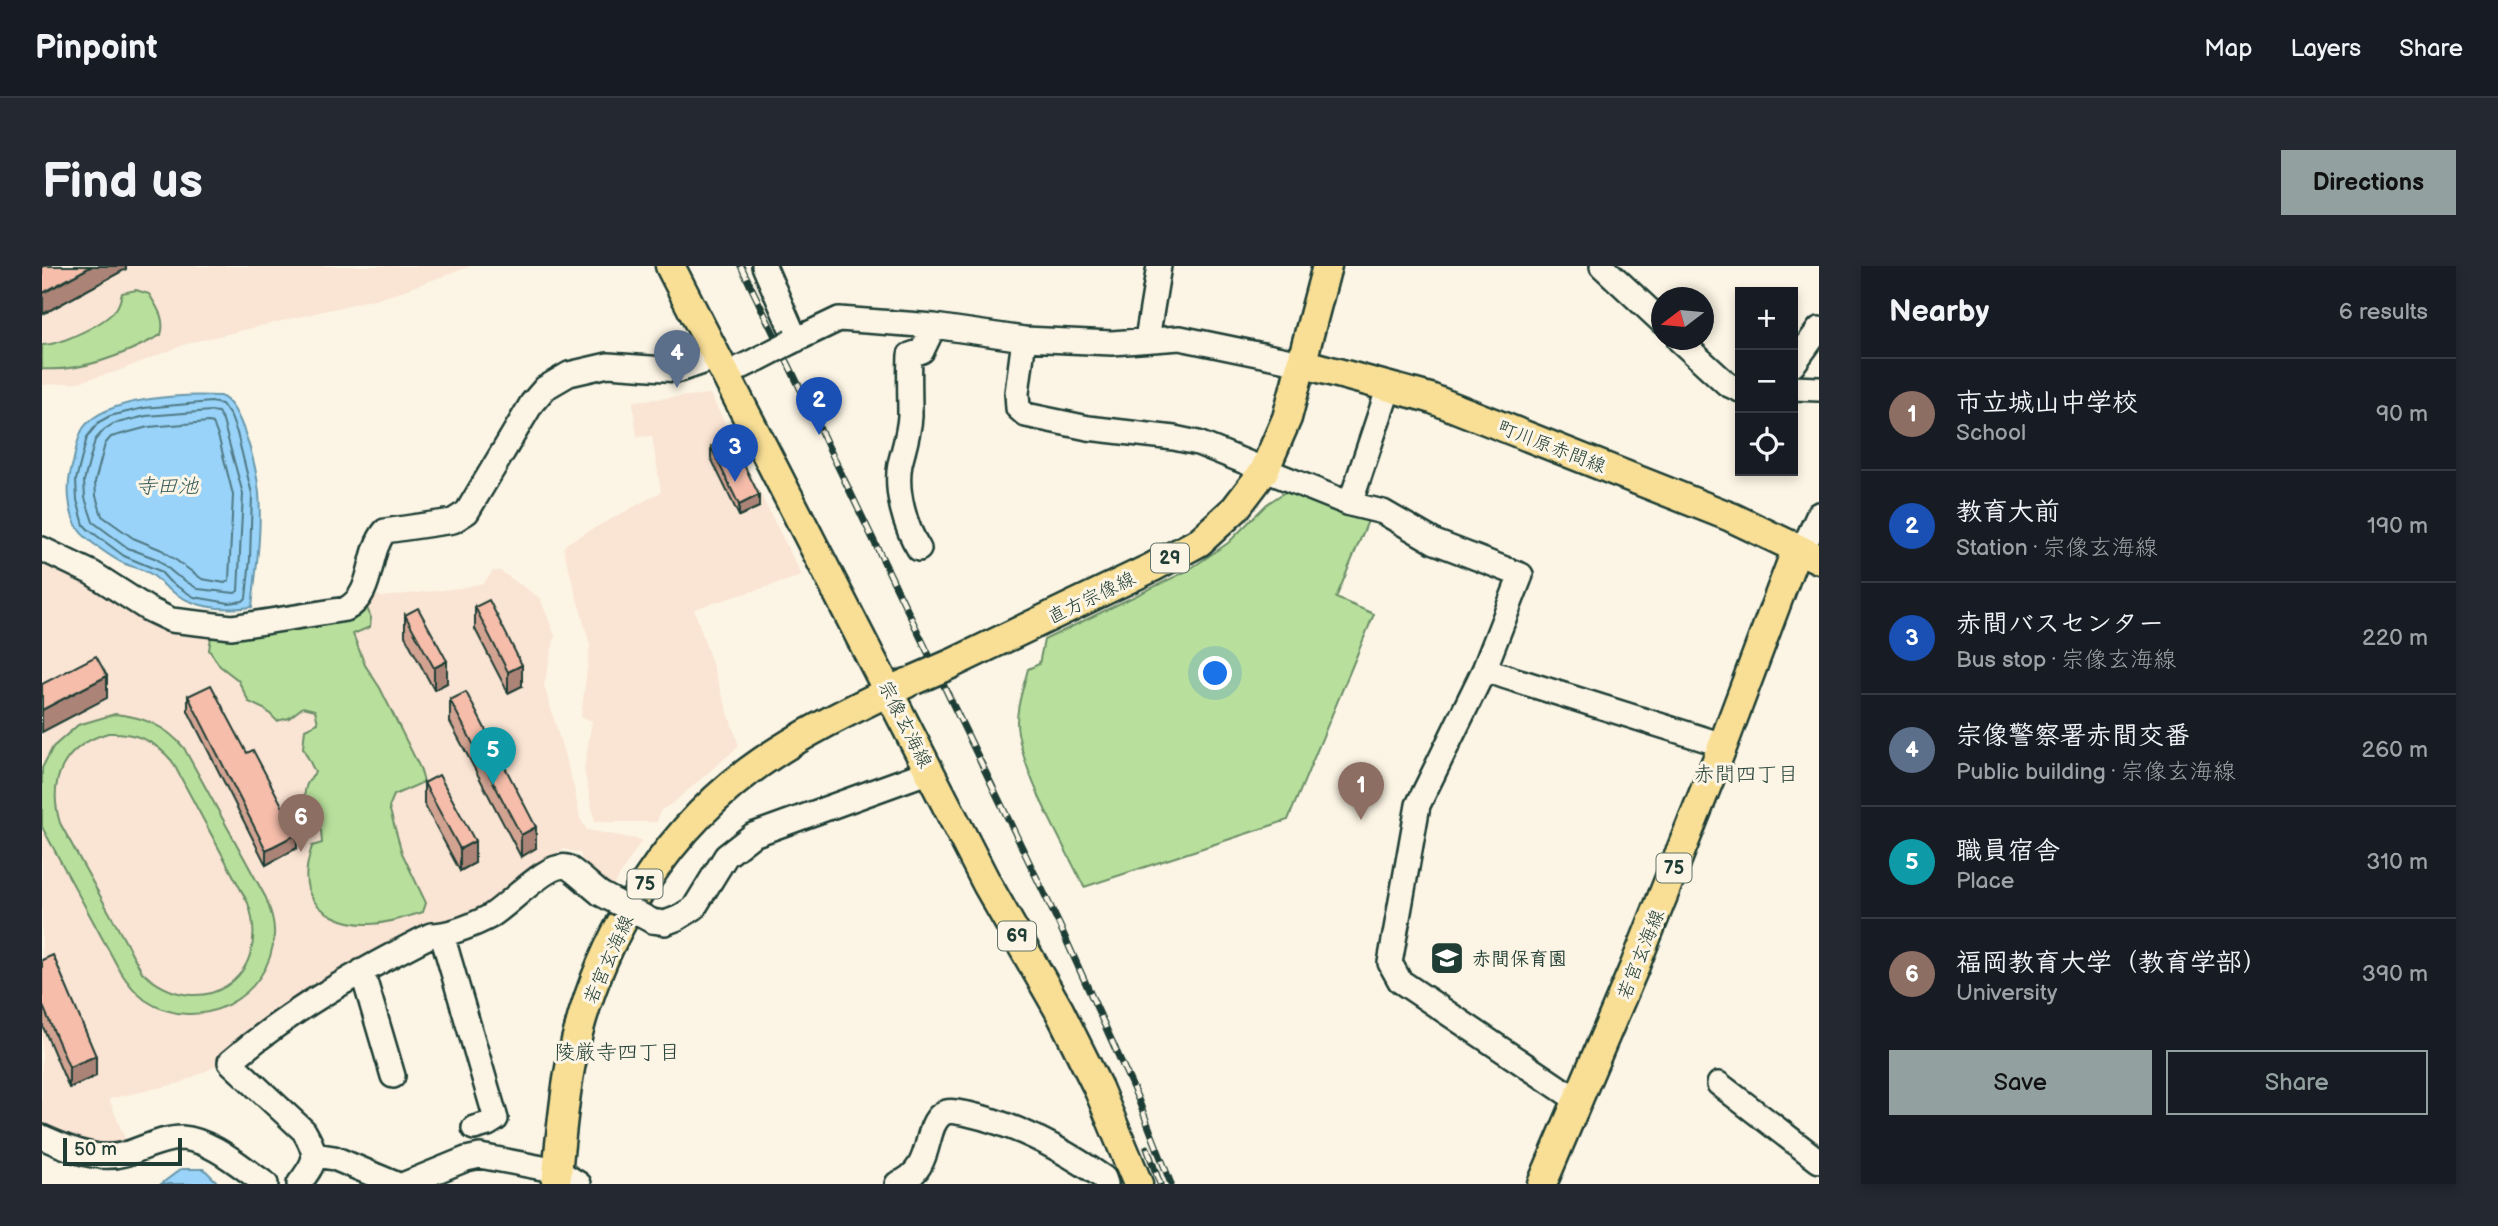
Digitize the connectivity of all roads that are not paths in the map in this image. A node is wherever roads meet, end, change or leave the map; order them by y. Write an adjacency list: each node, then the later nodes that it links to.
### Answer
1 (670, 266): 15 (main road, 宗像玄海線 / 69)
2 (764, 266): 11 (street)
3 (1159, 266): 10 (street)
4 (1327, 266): 14 (main road, 直方宗像線 / 29)
5 (1602, 266): 6 (street)
6 (1651, 312)
7 (934, 326): 9 (street); 11 (street); 24 (street)
8 (1819, 329): 13 (street)
9 (1024, 339): 10 (street); 20 (street)
10 (1147, 339): 14 (street)
11 (794, 341): 15 (street, bridge)
12 (1690, 350): 17 (street)
13 (1798, 358)
14 (1301, 363): 16 (main road, 町川原赤間線); 20 (main road, 直方宗像線 / 29)
15 (721, 366): 23 (street); 27 (main road, 宗像玄海線 / 69)
16 (1389, 387): 21 (street); 25 (main road, 町川原赤間線)
17 (1735, 388)
18 (1798, 388): 19 (street)
19 (1819, 389)
20 (1264, 471): 21 (street); 27 (main road, 直方宗像線 / 29, bridge)
21 (1350, 504): 26 (street)
22 (1819, 514): 25 (street)
23 (42, 549)
24 (919, 549)
25 (1808, 553): 28 (main road, 若宮玄海線 / 75)
26 (1484, 670): 28 (street); 34 (street)
27 (902, 686): 29 (main road, 宗像玄海線 / 69); 39 (main road, 若宮玄海線 / 75)
28 (1723, 745): 34 (main road, 若宮玄海線 / 75)
29 (930, 771): 30 (street, bridge); 46 (main road, 宗像玄海線 / 69)
30 (442, 935): 31 (street); 35 (street)
31 (362, 971): 32 (street); 37 (street)
32 (393, 1076)
33 (1719, 1084): 38 (street)
34 (1577, 1100): 47 (main road, 若宮玄海線 / 75)
35 (474, 1128)
36 (42, 1138): 40 (street)
37 (316, 1155): 41 (street); 42 (street)
38 (1819, 1161)
39 (564, 1180): 43 (street)
40 (266, 1184)
41 (299, 1184)
42 (396, 1184)
43 (405, 1184)
44 (897, 1184): 45 (street)
45 (1106, 1184)
46 (1138, 1184)
47 (1542, 1184)

